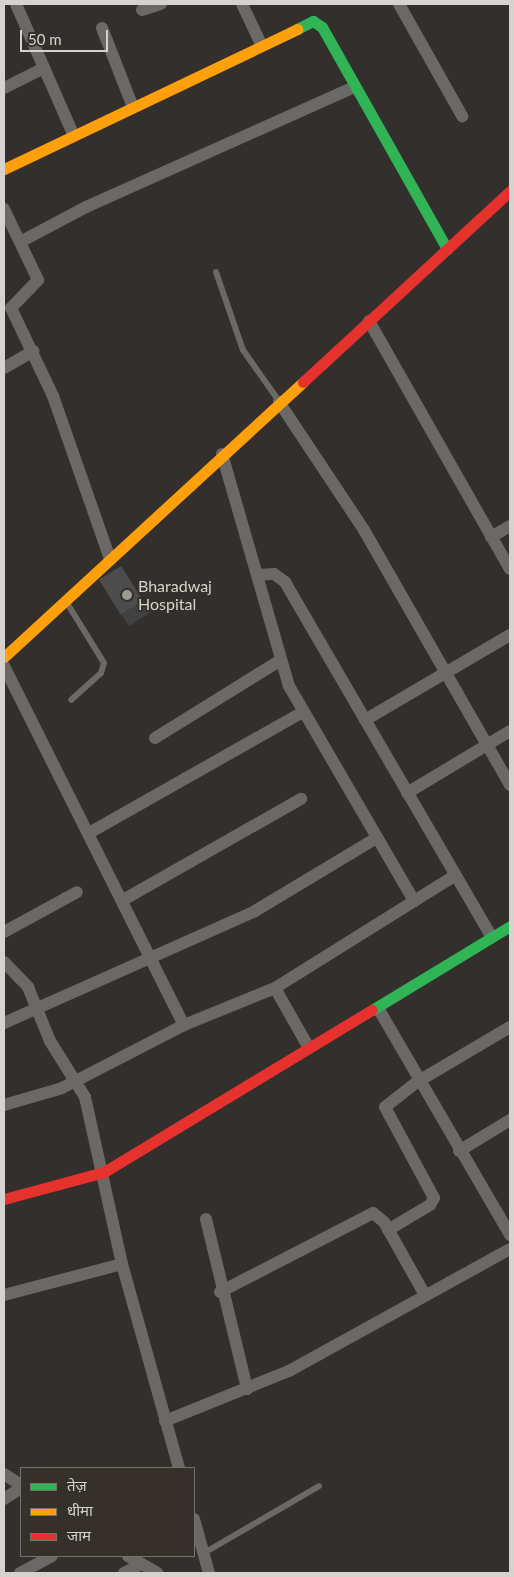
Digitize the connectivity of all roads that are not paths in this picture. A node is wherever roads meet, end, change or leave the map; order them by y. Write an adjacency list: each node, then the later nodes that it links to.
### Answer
1 (16, 4): 8 (street)
2 (161, 4): 5 (street)
3 (242, 4): 7 (street)
4 (398, 4): 12 (street)
5 (142, 10)
6 (102, 28): 11 (street)
7 (261, 44): 9 (street); 11 (street)
8 (44, 68): 10 (street); 13 (street)
9 (354, 87): 17 (street); 18 (street)
10 (4, 88)
11 (133, 106): 13 (street)
12 (462, 116)
13 (74, 136): 14 (street)
14 (4, 169)
15 (510, 191): 18 (street)
16 (4, 209): 17 (street)
17 (20, 242): 21 (street)
18 (447, 249): 20 (street)
19 (216, 272): 23 (lane)
20 (369, 321): 23 (street); 26 (street)
21 (34, 351): 22 (street); 27 (street)
22 (4, 368)
23 (279, 402): 24 (street); 35 (street)
24 (222, 454): 27 (street); 29 (street)
25 (510, 526): 26 (street)
26 (491, 537): 28 (street)
27 (110, 559): 30 (street)
28 (510, 569)
29 (258, 575): 33 (street); 38 (street)
30 (65, 600): 32 (street); 36 (lane)
31 (510, 635): 35 (street)
32 (4, 656)
33 (279, 661): 37 (street); 40 (street)
34 (4, 666): 45 (street)
35 (446, 673): 38 (street); 41 (street)
36 (70, 700)
37 (301, 713): 45 (street); 46 (street)
38 (365, 720): 43 (street)
39 (510, 731): 41 (street)
40 (155, 738)
41 (487, 745): 42 (street); 43 (street)
42 (510, 785)
43 (407, 792): 47 (street)
44 (301, 799): 49 (street)
45 (89, 833): 49 (street)
46 (376, 839): 50 (street); 54 (street)
47 (456, 875): 50 (street); 53 (street)
48 (77, 892): 52 (street)
49 (123, 900): 54 (street)
50 (414, 901): 56 (street)
51 (510, 926): 53 (street)
52 (4, 932)
53 (491, 936): 57 (street)
54 (150, 957): 58 (street); 60 (street)
55 (4, 962): 58 (street)
56 (275, 988): 60 (street); 62 (street)
57 (378, 1008): 62 (street); 64 (street)
58 (37, 1010): 59 (street); 63 (street)
59 (4, 1022)
60 (184, 1025): 63 (street)
61 (510, 1027): 64 (street)
62 (309, 1048): 68 (street)
63 (78, 1081): 65 (street); 68 (street)
64 (418, 1082): 67 (street); 71 (street)
65 (4, 1105)
66 (510, 1120): 67 (street)
67 (460, 1151): 72 (street)
68 (104, 1172): 69 (street); 74 (street)
69 (4, 1199)
70 (206, 1219): 75 (street)
71 (388, 1230): 75 (street); 77 (street)
72 (510, 1235)
73 (510, 1249): 77 (street)
74 (122, 1264): 76 (street); 79 (street)
75 (220, 1292): 78 (street)
76 (4, 1295)
77 (425, 1295): 78 (street)
78 (247, 1389): 79 (street)
79 (165, 1421): 80 (street)
80 (179, 1467)
81 (4, 1474): 82 (street)
82 (20, 1485)
83 (319, 1486): 87 (lane)
84 (20, 1487): 85 (street)
85 (4, 1499)
86 (195, 1523): 87 (street)
87 (204, 1553): 94 (street)
88 (50, 1557): 91 (street)
89 (130, 1557): 90 (street)
90 (141, 1564): 92 (street); 93 (street)
91 (20, 1573)
92 (124, 1573)
93 (157, 1573)
94 (210, 1573)

